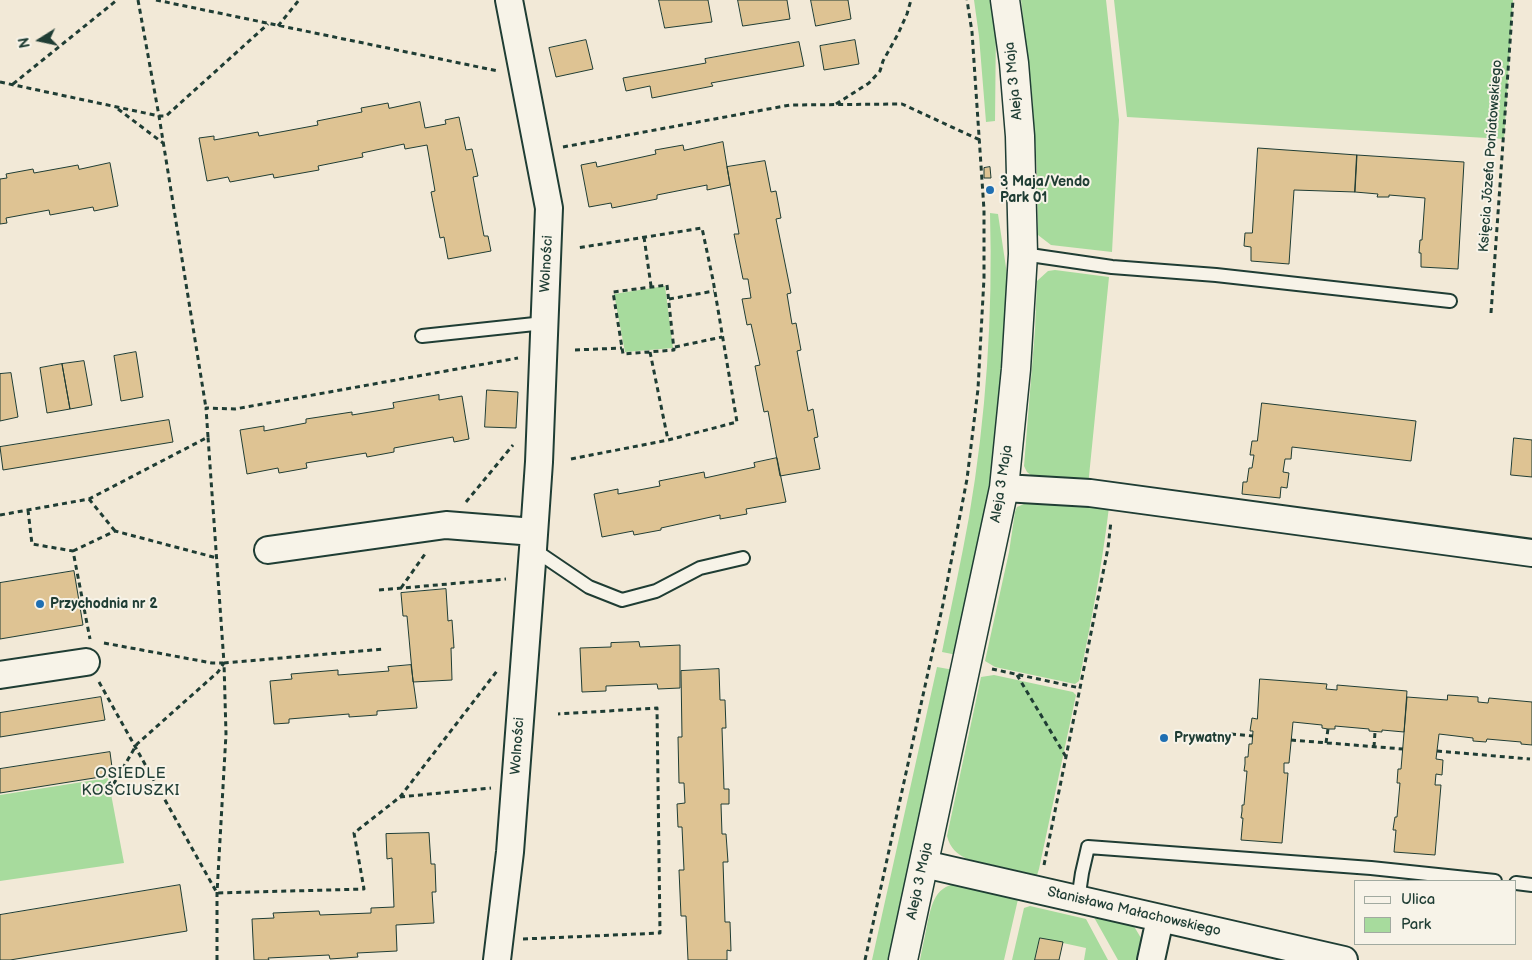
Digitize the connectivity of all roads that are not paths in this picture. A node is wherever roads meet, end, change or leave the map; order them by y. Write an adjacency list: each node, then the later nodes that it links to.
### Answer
1 (509, 0): 5 (street, Wolności)
2 (1005, 0): 3 (street, Aleja 3 Maja)
3 (1023, 254): 4 (lane); 7 (street, Aleja 3 Maja)
4 (1450, 301)
5 (544, 322): 6 (lane); 8 (street, Wolności)
6 (422, 336)
7 (1004, 488): 10 (street); 14 (street, Aleja 3 Maja)
8 (533, 540): 9 (street); 11 (lane); 20 (street, Wolności)
9 (268, 550)
10 (1532, 553)
11 (743, 558)
12 (92, 656): 13 (street)
13 (0, 675)
14 (924, 864): 18 (street, Stanisława Małachowskiego); 21 (street, Aleja 3 Maja)
15 (1485, 880): 18 (lane)
16 (1517, 884): 17 (lane)
17 (1532, 885)
18 (1078, 900): 19 (street, Stanisława Małachowskiego)
19 (1160, 919): 22 (street); 23 (street, Stanisława Małachowskiego)
20 (497, 960)
21 (903, 960)
22 (1152, 960)
23 (1344, 960)

